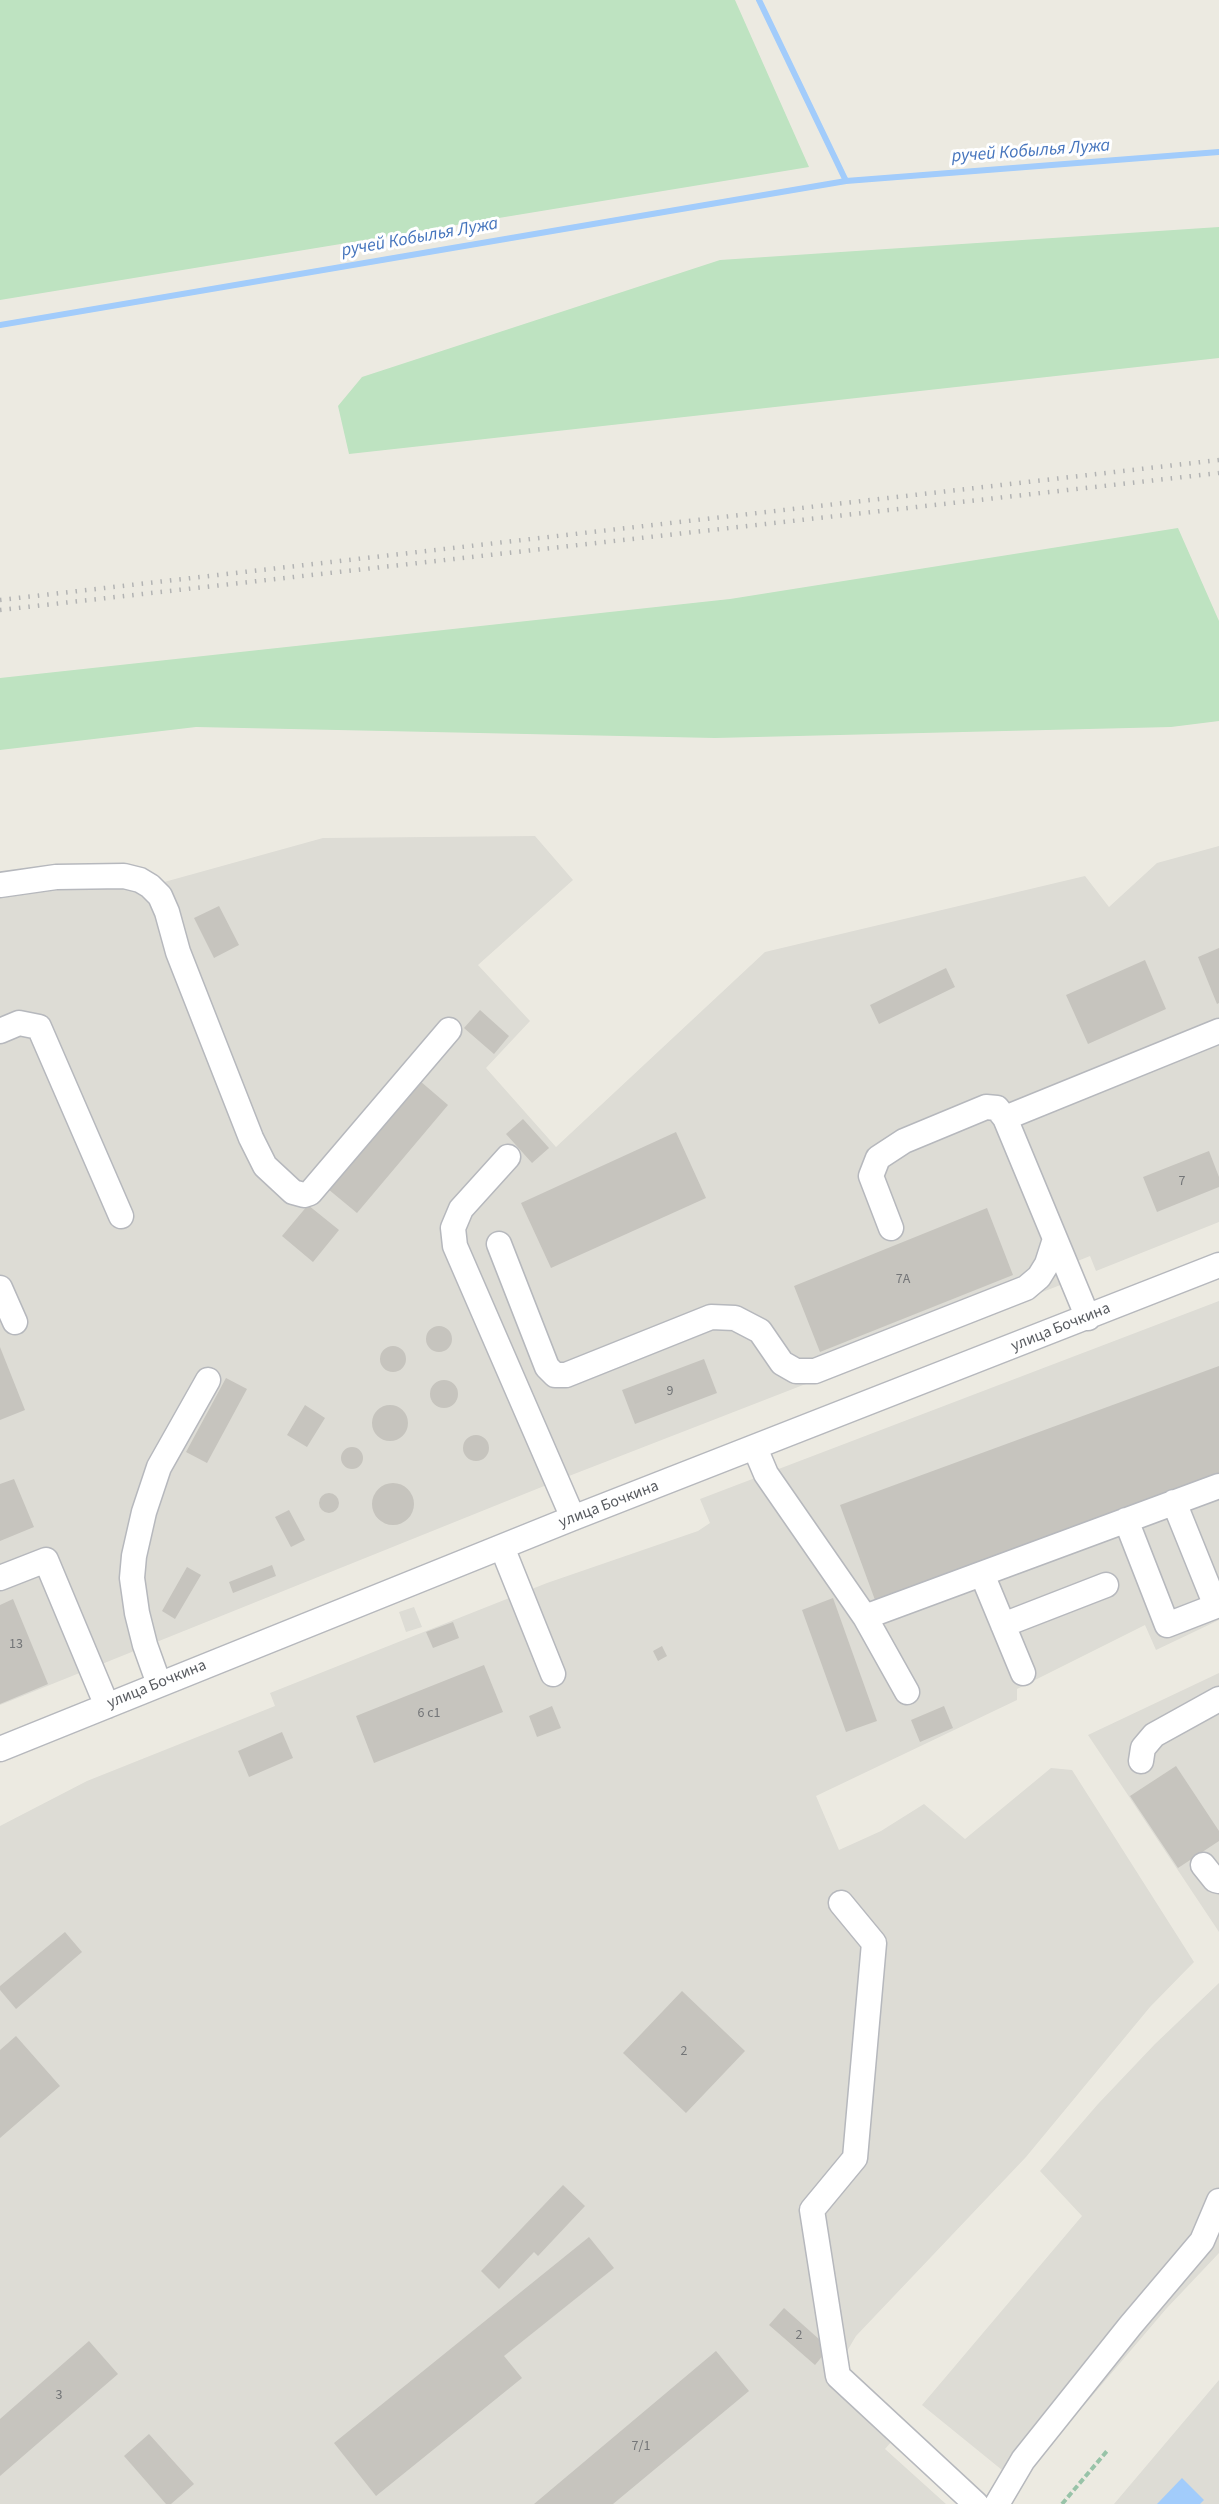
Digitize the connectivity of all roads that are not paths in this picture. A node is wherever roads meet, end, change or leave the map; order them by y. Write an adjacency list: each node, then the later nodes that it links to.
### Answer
1 (0, 885): 2 (street)
2 (449, 1030)
3 (0, 1031): 7 (street)
4 (1219, 1031): 5 (street)
5 (1005, 1118): 8 (street); 9 (street)
6 (508, 1157): 19 (street)
7 (121, 1216)
8 (891, 1228)
9 (1055, 1239): 10 (street); 13 (street)
10 (499, 1244)
11 (1219, 1264): 13 (street, улица Бочкина)
12 (0, 1288): 14 (street)
13 (1089, 1318): 16 (street, улица Бочкина)
14 (15, 1322)
15 (208, 1380): 29 (street)
16 (755, 1448): 19 (street, улица Бочкина); 25 (street)
17 (1219, 1485): 18 (street)
18 (1174, 1502): 20 (street); 20 (street)
19 (573, 1518): 21 (street, улица Бочкина)
20 (1126, 1520): 22 (street)
21 (502, 1547): 28 (street); 29 (street, улица Бочкина)
22 (982, 1574): 25 (street); 26 (street)
23 (0, 1578): 32 (street)
24 (1106, 1585): 26 (street)
25 (865, 1617): 30 (street)
26 (1003, 1625): 27 (street)
27 (1023, 1673)
28 (553, 1674)
29 (159, 1684): 32 (street, улица Бочкина)
30 (907, 1692)
31 (1219, 1699): 34 (street)
32 (107, 1706): 33 (street, улица Бочкина)
33 (0, 1749)
34 (1141, 1761)
35 (841, 1903): 37 (street)
36 (1219, 2201): 38 (street)
37 (976, 2504)
38 (997, 2504)

